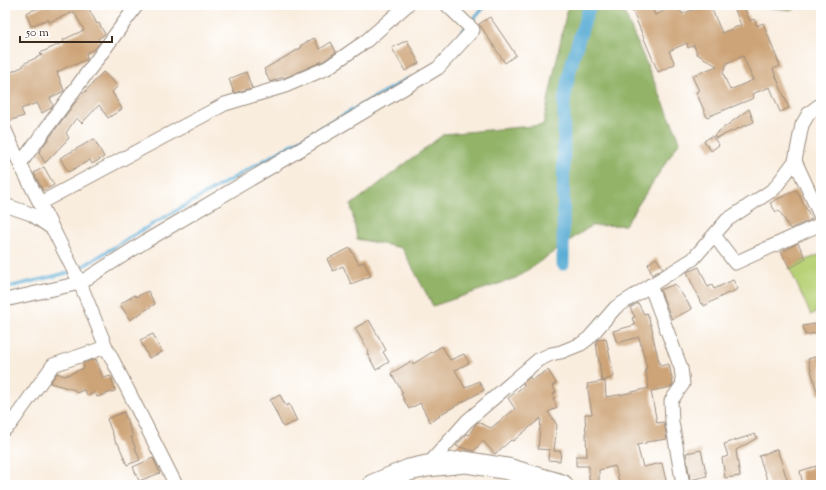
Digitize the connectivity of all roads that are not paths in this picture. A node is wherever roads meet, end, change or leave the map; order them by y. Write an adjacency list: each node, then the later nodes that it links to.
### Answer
1 (138, 5): 7 (street)
2 (407, 5): 8 (street)
3 (447, 5): 14 (street)
4 (821, 104): 6 (street)
5 (5, 130): 7 (street)
6 (795, 161): 10 (street); 13 (street)
7 (20, 164): 8 (street)
8 (40, 203): 12 (street)
9 (5, 205): 12 (street)
10 (821, 217)
11 (821, 224): 13 (street)
12 (53, 229): 14 (street)
13 (714, 235): 15 (street)
14 (76, 275): 16 (street); 17 (street)
15 (650, 285): 19 (street); 23 (street)
16 (5, 300)
17 (106, 347): 18 (street); 20 (street)
18 (5, 429)
19 (427, 466): 21 (main road); 22 (main road)
20 (176, 485)
21 (373, 485)
22 (562, 485)
23 (683, 485)

